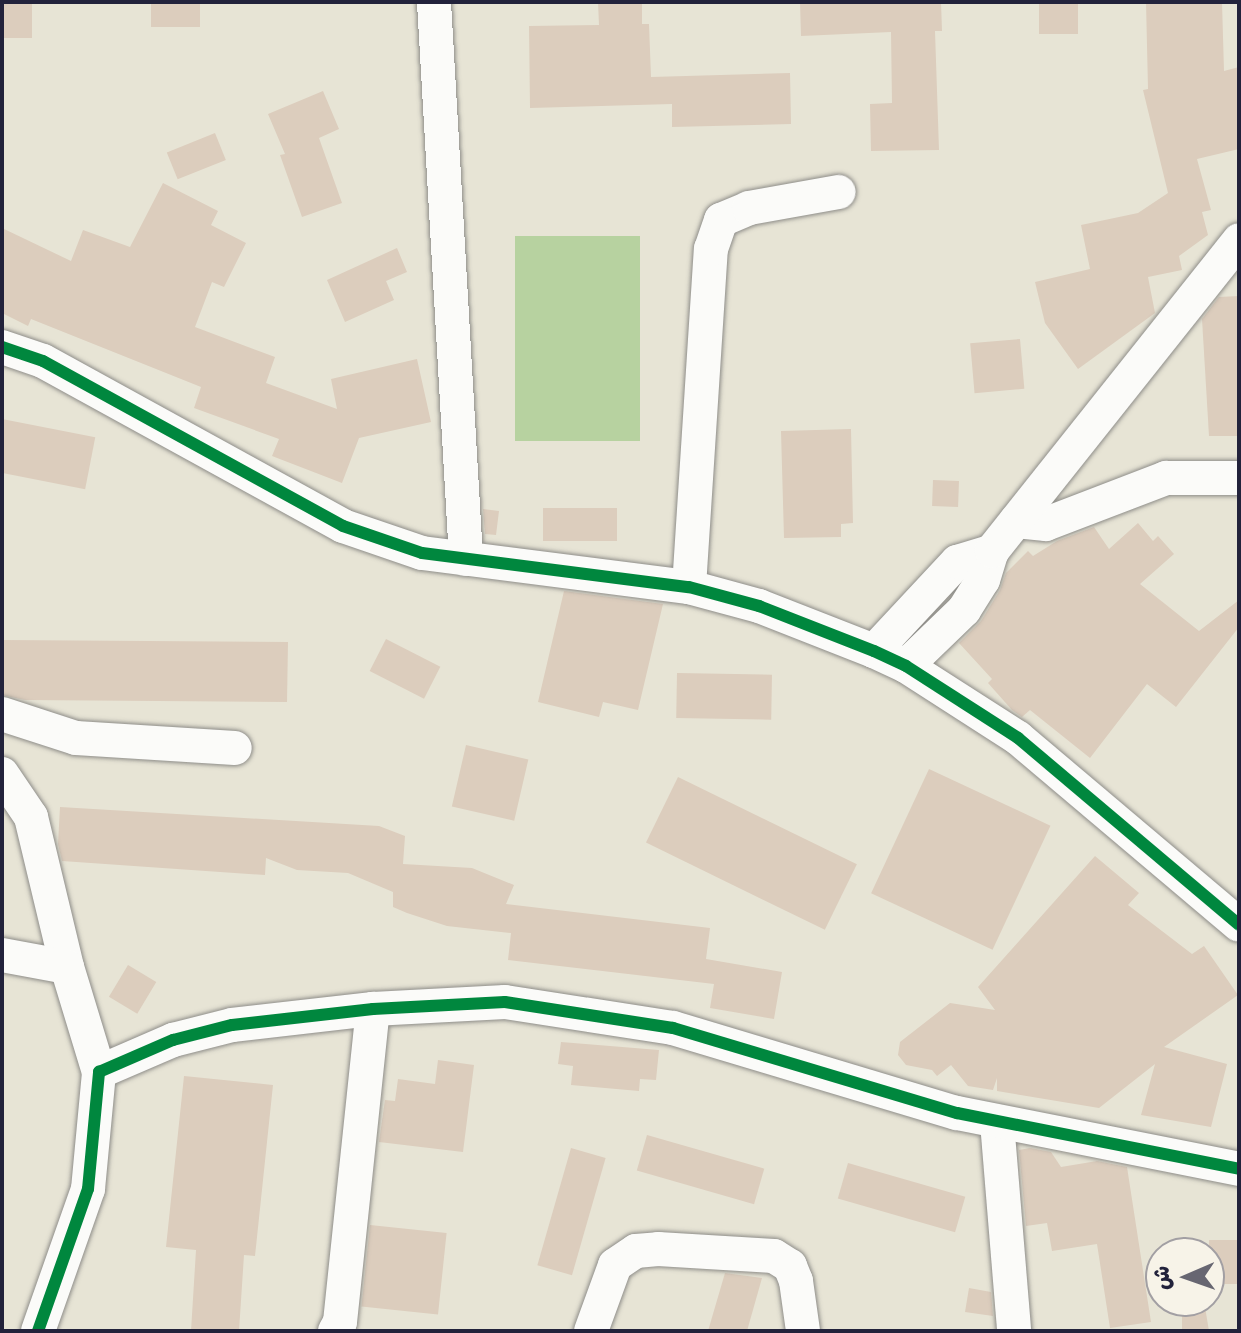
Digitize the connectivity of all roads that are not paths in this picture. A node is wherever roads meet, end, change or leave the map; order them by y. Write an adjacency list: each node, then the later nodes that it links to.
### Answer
1 (434, 2): 8 (street)
2 (839, 192): 9 (street)
3 (1239, 240): 6 (street)
4 (2, 347): 8 (street)
5 (1239, 478): 6 (street)
6 (1016, 521): 7 (street)
7 (992, 551): 10 (street); 11 (street)
8 (466, 559): 9 (street)
9 (689, 587): 10 (street)
10 (874, 651): 11 (street)
11 (906, 666): 15 (street)
12 (2, 714): 13 (street)
13 (235, 748)
14 (2, 774): 17 (street)
15 (1239, 925)
16 (2, 955): 17 (street)
17 (67, 967): 19 (street)
18 (373, 1009): 19 (street); 20 (street); 23 (street)
19 (99, 1072): 22 (street)
20 (997, 1122): 21 (street); 26 (street)
21 (1239, 1169)
22 (38, 1331)
23 (335, 1331)
24 (591, 1331): 25 (street)
25 (803, 1331)
26 (1014, 1331)

